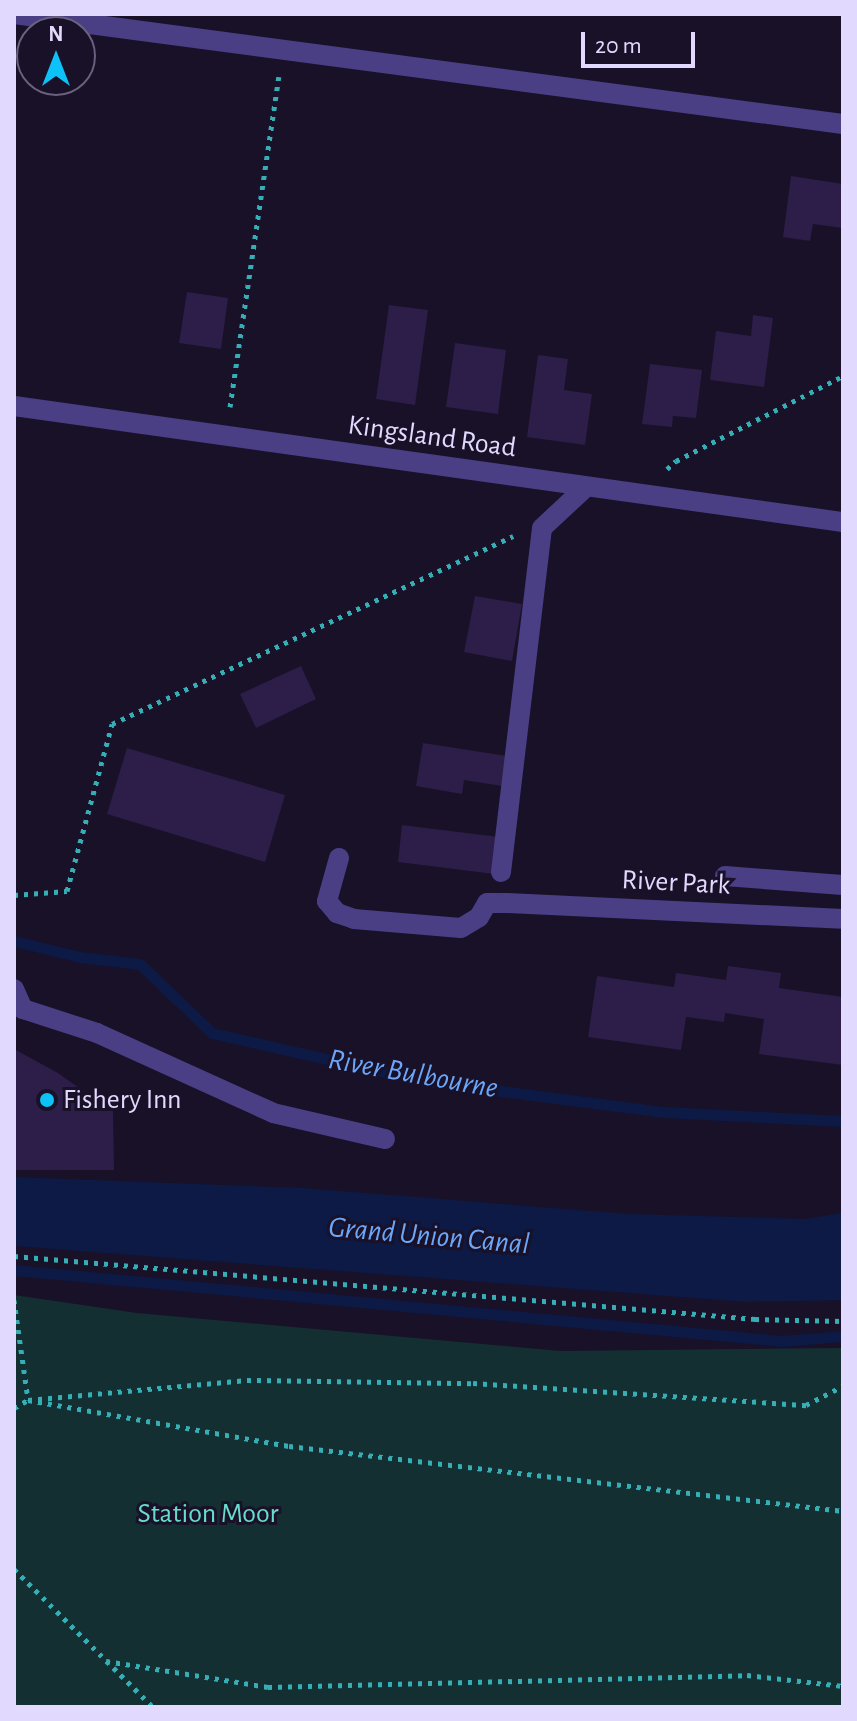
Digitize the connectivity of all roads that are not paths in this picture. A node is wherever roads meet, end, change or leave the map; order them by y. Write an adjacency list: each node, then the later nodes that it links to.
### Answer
1 (14, 14): 2 (street)
2 (843, 124)
3 (14, 406): 4 (street, Kingsland Road)
4 (586, 487): 5 (street, Kingsland Road); 7 (street)
5 (843, 522)
6 (339, 858): 10 (street, River Park)
7 (501, 872)
8 (725, 876): 9 (street)
9 (843, 885)
10 (843, 919)
11 (14, 989): 12 (street)
12 (385, 1139)

